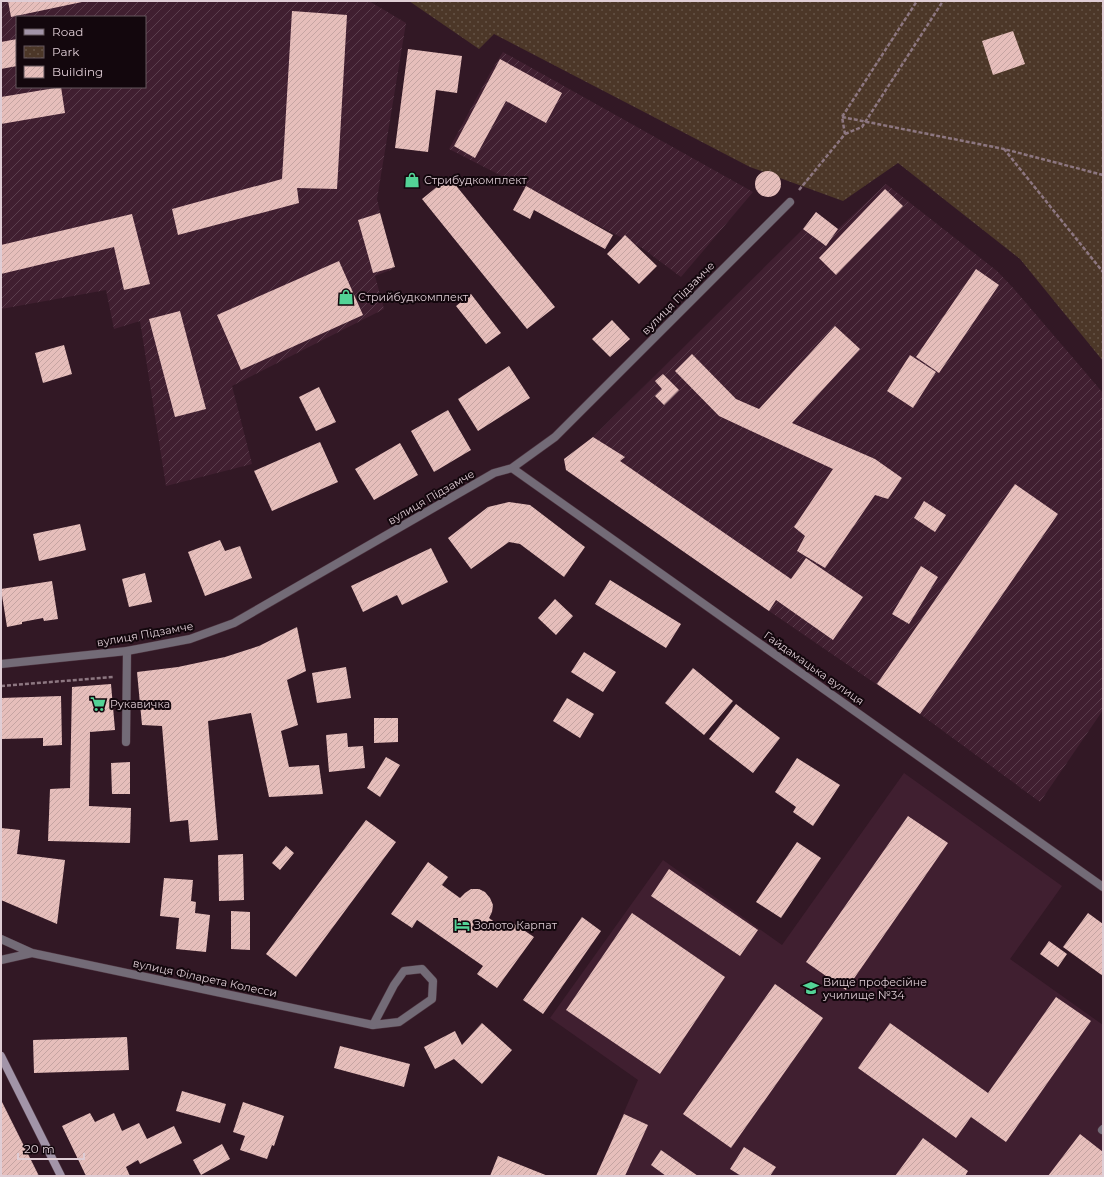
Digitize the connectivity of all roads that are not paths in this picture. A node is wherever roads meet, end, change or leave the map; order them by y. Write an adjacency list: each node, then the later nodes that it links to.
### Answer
1 (790, 202): 2 (street, вулиця Підзамче)
2 (512, 468): 3 (street, вулиця Підзамче); 6 (street, Гайдамацька вулиця)
3 (127, 651): 4 (street, вулиця Підзамче); 5 (street)
4 (1, 664)
5 (126, 742)
6 (1103, 887)
7 (1, 939): 8 (street, вулиця Філарета Колесси)
8 (32, 953): 9 (street, вулиця Філарета Колесси); 10 (street, вулиця Філарета Колесси)
9 (1, 960)
10 (373, 1024): 10 (street, вулиця Філарета Колесси)
11 (1, 1056): 12 (main road)
12 (61, 1176)

